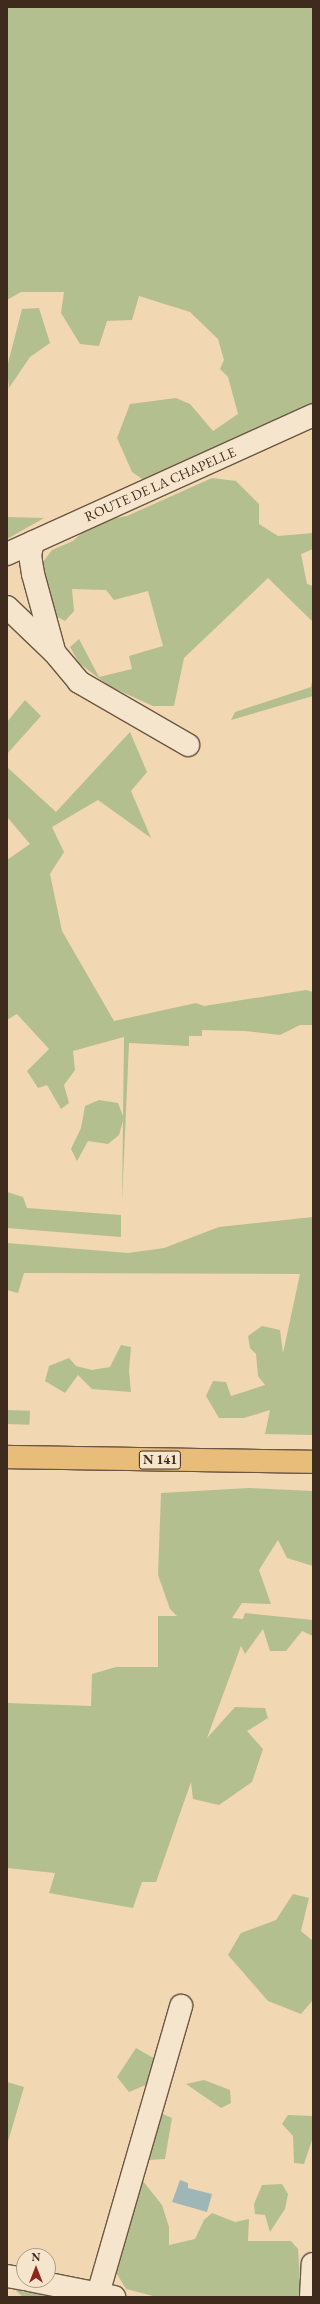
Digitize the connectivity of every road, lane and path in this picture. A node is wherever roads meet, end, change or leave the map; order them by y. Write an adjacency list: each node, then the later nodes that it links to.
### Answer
1 (313, 415): 2 (street, ROUTE DE LA CHAPELLE)
2 (33, 542): 3 (street, ROUTE DE LA CHAPELLE); 5 (street)
3 (7, 554)
4 (7, 607): 5 (street)
5 (54, 652): 6 (street)
6 (188, 745)
7 (7, 1457): 8 (main road, N 141)
8 (313, 1462)
9 (181, 2006): 12 (street)
10 (313, 2264): 13 (street)
11 (56, 2285): 12 (street)
12 (106, 2295)
13 (311, 2297)

